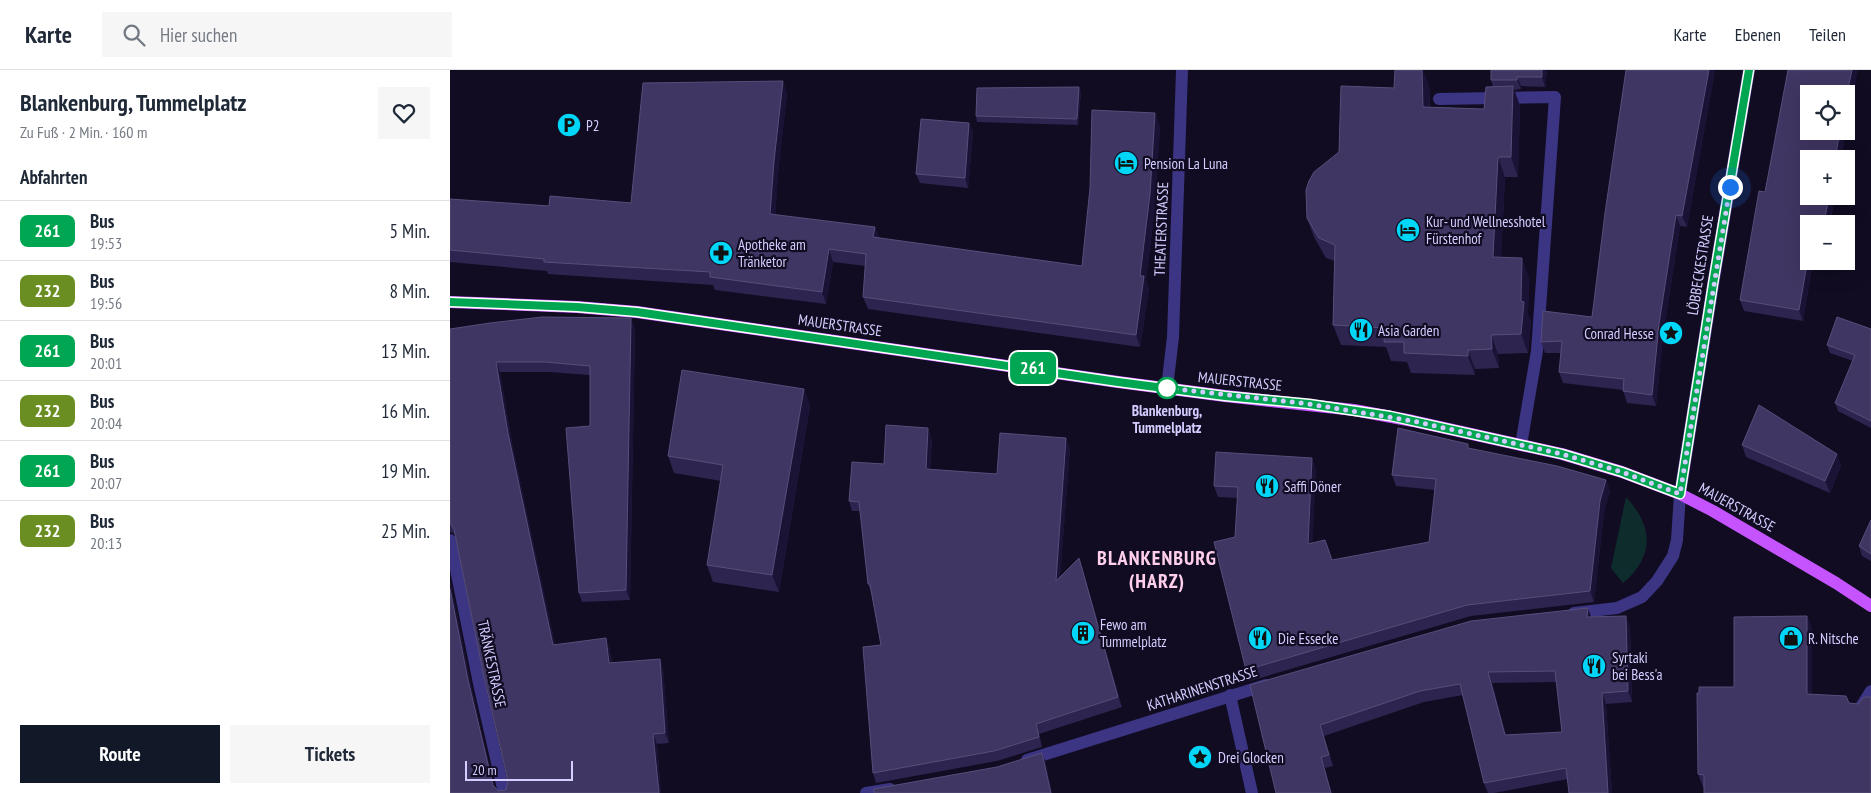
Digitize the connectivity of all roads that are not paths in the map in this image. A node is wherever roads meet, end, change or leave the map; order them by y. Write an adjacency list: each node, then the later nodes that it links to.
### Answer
1 (1182, 70): 5 (street, THEATERSTRASSE)
2 (1750, 70): 7 (street, LÖBBECKESTRASSE)
3 (1439, 99): 6 (street)
4 (450, 302): 5 (main road, MAUERSTRASSE)
5 (1167, 388): 6 (main road, MAUERSTRASSE)
6 (1521, 445): 7 (main road, MAUERSTRASSE)
7 (1680, 494): 9 (main road, MAUERSTRASSE); 10 (street)
8 (450, 540): 17 (street, TRÄNKESTRASSE)
9 (1871, 606)
10 (1559, 614)
11 (1274, 682): 13 (street, KATHARINENSTRASSE)
12 (1871, 691): 14 (street)
13 (1230, 695): 15 (street, KATHARINENSTRASSE); 19 (street)
14 (1859, 710)
15 (1017, 763)
16 (904, 786): 18 (street)
17 (504, 793)
18 (866, 793)
19 (1252, 793)

